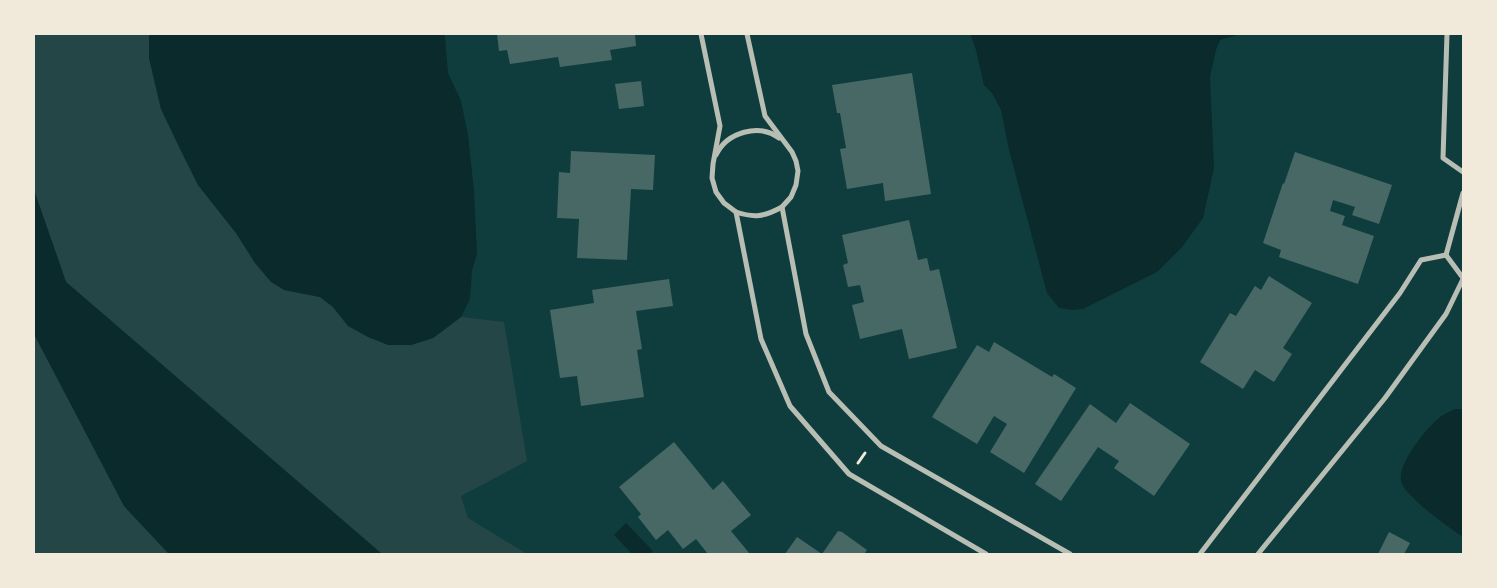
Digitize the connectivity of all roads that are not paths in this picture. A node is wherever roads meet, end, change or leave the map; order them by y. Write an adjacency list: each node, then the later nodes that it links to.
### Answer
1 (701, 34): 5 (street)
2 (747, 34): 4 (street)
3 (1447, 34): 6 (street)
4 (786, 144): 5 (street); 8 (street)
5 (712, 164): 9 (street)
6 (1463, 172)
7 (1463, 193): 10 (street)
8 (782, 207): 9 (street); 14 (street)
9 (736, 212): 13 (street)
10 (1461, 212): 11 (street)
11 (1446, 255): 12 (street); 15 (street)
12 (1463, 278): 16 (street)
13 (986, 554)
14 (1070, 554)
15 (1200, 554)
16 (1258, 554)

